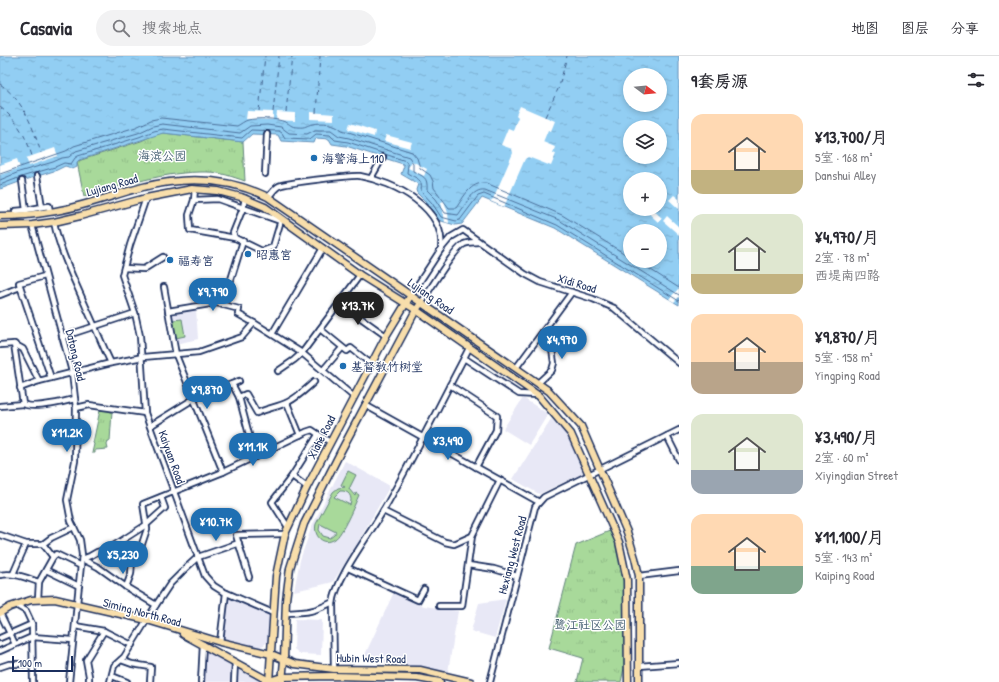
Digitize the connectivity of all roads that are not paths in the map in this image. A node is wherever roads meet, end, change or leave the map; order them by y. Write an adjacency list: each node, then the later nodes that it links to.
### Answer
1 (267, 134): 3 (street)
2 (383, 158): 5 (street)
3 (264, 174)
4 (37, 176): 12 (street)
5 (371, 178): 8 (street); 27 (street)
6 (22, 181): 14 (street)
7 (195, 189): 9 (main road, Lujiang Road); 10 (main road, Lujiang Road); 11 (street)
8 (268, 197): 15 (main road, Lujiang Road); 36 (main road, Lujiang Road)
9 (146, 198): 19 (main road, Lujiang Road); 29 (street, Kaiyuan Road)
10 (245, 198): 13 (street); 18 (main road, Lujiang Road)
11 (194, 200): 13 (street); 23 (street)
12 (42, 208): 14 (street); 15 (street)
13 (243, 208): 18 (street); 23 (street)
14 (26, 210): 17 (street)
15 (50, 212): 17 (main road, Lujiang Road)
16 (0, 216): 17 (main road, Lujiang Road)
17 (17, 216)
18 (281, 220): 24 (street); 26 (main road, Lujiang Road)
19 (54, 222): 20 (main road, Lujiang Road); 45 (street)
20 (32, 225): 21 (main road, Lujiang Road); 31 (street, Datong Road)
21 (0, 226)
22 (463, 230): 25 (street, Xidi Road); 27 (street, Xiahe Road)
23 (235, 238): 24 (street)
24 (243, 241): 39 (street)
25 (480, 242): 34 (street, Xidi Road); 37 (street, Xiahe Road)
26 (323, 248): 30 (main road, Lujiang Road); 48 (street)
27 (441, 248): 36 (street, Xiahe Road)
28 (163, 257): 29 (street)
29 (124, 268): 43 (street, Kaiyuan Road)
30 (360, 275): 38 (street); 40 (main road, Lujiang Road)
31 (45, 276): 32 (street); 50 (street, Datong Road)
32 (20, 287): 35 (street); 66 (street)
33 (164, 287): 42 (street)
34 (572, 292): 47 (street); 60 (street, Xidi Road)
35 (0, 295)
36 (411, 295): 37 (main road, Lujiang Road); 40 (main road, Xiahe Road)
37 (422, 302): 41 (main road, Xiahe Road); 62 (main road, Lujiang Road)
38 (340, 303): 46 (street); 49 (street)
39 (223, 305): 42 (street); 44 (street)
40 (405, 305): 41 (main road, Lujiang Road); 49 (main road, Xiahe Road)
41 (416, 310): 54 (main road, Lujiang Road); 81 (main road, Xiahe Road)
42 (168, 311): 56 (street)
43 (135, 312): 45 (street); 57 (street, Kaiyuan Road)
44 (254, 323): 48 (street); 56 (street)
45 (94, 326): 50 (street); 59 (street)
46 (320, 329): 53 (street); 55 (street)
47 (543, 332): 62 (street); 70 (street)
48 (272, 334): 55 (street)
49 (386, 336): 61 (main road, Xiahe Road)
50 (62, 338): 65 (street, Datong Road)
51 (14, 344): 52 (street); 67 (street); 73 (street)
52 (0, 345)
53 (342, 348): 61 (street); 63 (street)
54 (470, 348): 58 (street); 74 (main road, Lujiang Road)
55 (302, 353): 63 (street); 64 (street)
56 (176, 355): 57 (street); 78 (street)
57 (143, 357): 59 (street); 84 (street, Kaiyuan Road)
58 (464, 358): 72 (street); 74 (street)
59 (111, 363): 65 (street)
60 (679, 363)
61 (371, 364): 76 (main road, Xiahe Road)
62 (516, 368): 70 (main road, Lujiang Road)
63 (323, 370): 76 (street)
64 (278, 371)
65 (72, 372): 66 (street); 77 (street, Datong Road)
66 (52, 378): 67 (street)
67 (39, 381): 73 (street)
68 (238, 381): 71 (street)
69 (314, 382): 79 (street)
70 (538, 383): 95 (main road, Lujiang Road)
71 (232, 384): 75 (street); 78 (street)
72 (450, 385): 90 (street); 94 (street)
73 (20, 388): 80 (street)
74 (539, 396): 97 (main road, Lujiang Road)
75 (239, 397): 79 (street); 92 (street)
76 (354, 397): 91 (main road, Xiahe Road)
77 (75, 399): 80 (street); 83 (street, Datong Road)
78 (194, 399): 85 (street); 96 (street)
79 (287, 403): 88 (street)
80 (23, 404): 82 (street)
81 (366, 405): 90 (street); 139 (main road, Xiahe Road)
82 (0, 406)
83 (76, 408): 84 (street); 106 (street, Datong Road)
84 (145, 413): 85 (street, Kaiyuan Road)
85 (150, 426): 101 (street, Kaiyuan Road)
86 (679, 430): 89 (street)
87 (318, 435): 88 (street); 91 (street); 98 (street)
88 (300, 436): 92 (street)
89 (667, 436): 93 (street); 95 (street)
90 (422, 437): 94 (street); 104 (street)
91 (330, 442): 100 (main road, Xiahe Road)
92 (255, 457): 96 (street)
93 (679, 460)
94 (476, 467): 99 (street)
95 (600, 469): 97 (street); 125 (main road, Lujiang Road)
96 (223, 472): 101 (street)
97 (589, 474): 103 (street); 164 (main road, Lujiang Road)
98 (292, 476): 100 (street); 107 (street)
99 (500, 480): 103 (street); 110 (street)
100 (307, 487): 107 (main road, Xiahe Road)
101 (174, 492): 102 (street); 115 (street, Kaiyuan Road)
102 (161, 497): 105 (street); 105 (street)
103 (539, 502): 124 (street, Hexiang West Road)
104 (383, 511): 110 (street); 119 (street)
105 (146, 525): 116 (street); 129 (street)
106 (74, 527): 113 (street); 116 (street, Datong Road)
107 (288, 527): 108 (main road, Xiahe Road)
108 (285, 534): 111 (street); 138 (main road, Xiahe Road)
109 (0, 535): 112 (street)
110 (472, 536): 117 (street)
111 (239, 543): 115 (street); 126 (street)
112 (26, 544): 113 (street); 122 (street)
113 (43, 544): 114 (street)
114 (53, 557): 118 (street); 120 (street)
115 (198, 557): 131 (street, Kaiyuan Road); 135 (street)
116 (82, 559): 118 (street, Datong Road); 129 (street)
117 (468, 565): 124 (street); 137 (street)
118 (81, 566): 128 (street, Datong Road)
119 (348, 568): 130 (street); 133 (street)
120 (46, 570): 127 (street); 128 (street)
121 (679, 571): 125 (street)
122 (13, 574): 123 (street); 127 (street)
123 (0, 575)
124 (517, 576): 181 (street, Hexiang West Road)
125 (639, 576): 162 (main road, Lujiang Road)
126 (249, 577)
127 (39, 582): 132 (street)
128 (79, 586): 134 (street, Datong Road)
129 (126, 587): 135 (street)
130 (424, 589)
131 (226, 592): 138 (street, Kaiyuan Road); 149 (street)
132 (38, 599): 134 (main road); 140 (main road)
133 (333, 602): 139 (street); 165 (street)
134 (78, 605): 136 (main road, Siming North Road); 141 (main road, Siming North Road); 143 (street, Datong Road)
135 (156, 605): 141 (street)
136 (19, 606): 140 (main road, Siming North Road); 142 (street)
137 (440, 606)
138 (273, 613): 155 (main road, Xiahe Road)
139 (286, 613): 158 (main road, Xiahe Road)
140 (0, 615): 145 (street)
141 (146, 622): 149 (main road, Hubin West Road); 151 (main road, Siming North Road); 153 (street)
142 (32, 624): 145 (street); 146 (street)
143 (75, 626): 144 (street); 148 (street, Datong Road)
144 (104, 631): 153 (street); 172 (street)
145 (10, 634): 147 (street); 150 (street)
146 (32, 636): 148 (street); 150 (street); 161 (street)
147 (0, 638)
148 (73, 640): 171 (street, Datong Road)
149 (220, 642): 152 (main road, Hubin West Road)
150 (15, 644): 154 (street)
151 (203, 644): 156 (main road, Siming North Road); 176 (street)
152 (231, 644): 155 (main road, Hubin West Road); 156 (main road)
153 (132, 645): 157 (street)
154 (0, 651)
155 (270, 654): 158 (main road, Hubin West Road); 178 (main road, Xiahe Road)
156 (222, 655): 159 (main road, Siming North Road)
157 (121, 660): 166 (street); 175 (street)
158 (284, 660): 165 (main road, Hubin West Road); 168 (main road, Xiahe Road)
159 (235, 662): 177 (street); 178 (main road, Siming North Road)
160 (679, 663): 162 (street)
161 (32, 664): 163 (street); 170 (street)
162 (639, 666): 169 (main road, Lujiang Road)
163 (0, 667)
164 (628, 667): 182 (main road); 183 (main road, Lujiang Road)
165 (334, 669): 180 (main road, Hubin West Road)
166 (112, 676): 173 (street); 174 (street)
167 (332, 679): 168 (main road, Hubin West Road); 179 (main road, Hubin West Road)
168 (282, 680): 178 (main road, Hubin West Road)
169 (640, 681)
170 (32, 682)
171 (69, 682)
172 (88, 682)
173 (110, 682)
174 (128, 682)
175 (150, 682)
176 (202, 682)
177 (234, 682)
178 (269, 682)
179 (440, 682)
180 (471, 682)
181 (490, 682)
182 (624, 682)
183 (628, 682)

